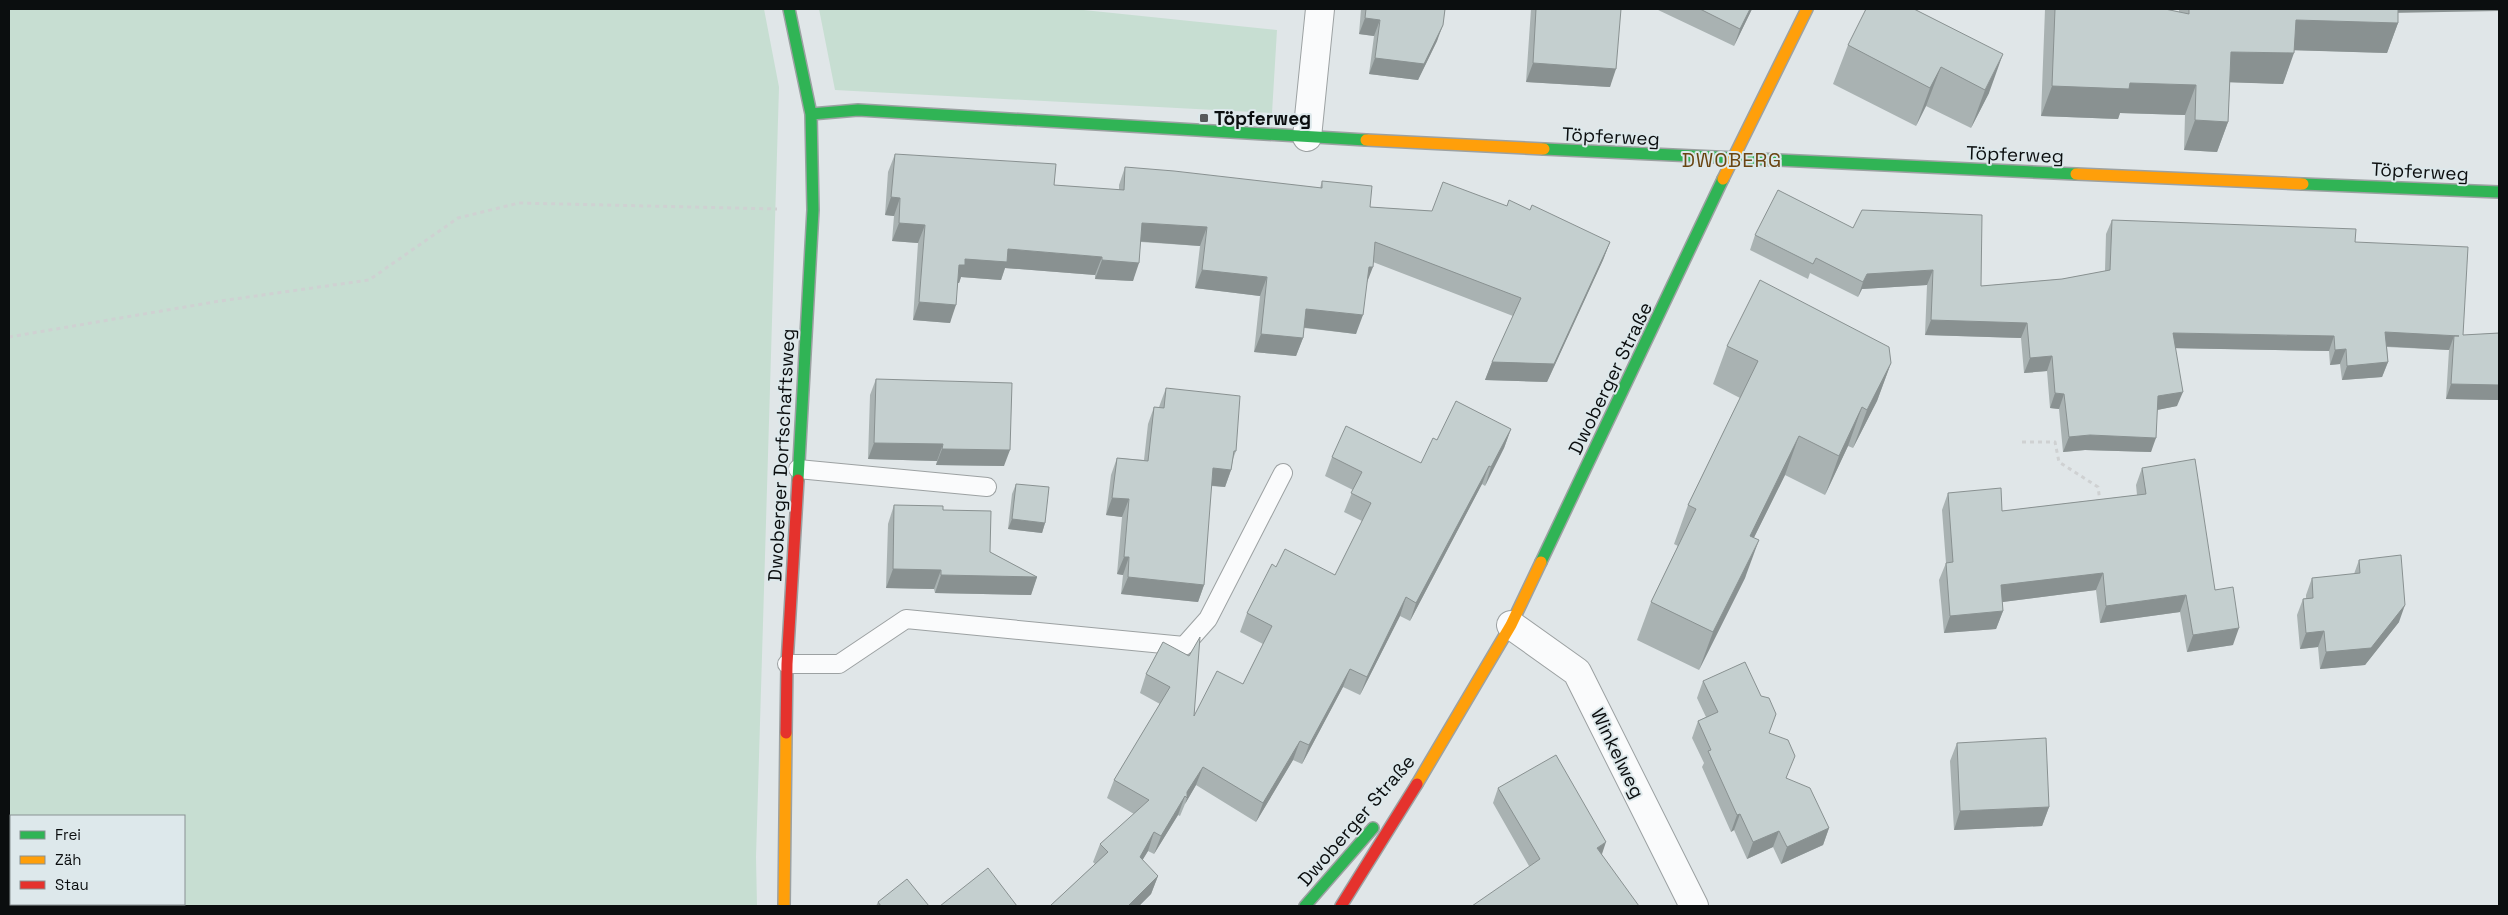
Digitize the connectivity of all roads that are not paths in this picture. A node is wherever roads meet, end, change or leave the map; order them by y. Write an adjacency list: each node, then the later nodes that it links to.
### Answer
1 (789, 9): 4 (street, Dwoberger Dorfschaftsweg)
2 (1320, 9): 5 (street)
3 (1807, 9): 6 (street, Dwoberger Straße)
4 (811, 114): 5 (street, Töpferweg); 8 (street, Dwoberger Dorfschaftsweg)
5 (1307, 137): 6 (street, Töpferweg)
6 (1732, 160): 7 (street, Töpferweg); 11 (street, Dwoberger Straße)
7 (2499, 192)
8 (798, 469): 10 (lane); 12 (street, Dwoberger Dorfschaftsweg)
9 (1283, 473): 12 (lane)
10 (987, 487)
11 (1511, 625): 13 (street, Dwoberger Straße); 17 (street, Winkelweg)
12 (787, 664): 14 (street, Dwoberger Dorfschaftsweg)
13 (1434, 757): 15 (street, Dwoberger Straße); 16 (street, Dwoberger Straße)
14 (784, 906)
15 (1304, 906)
16 (1341, 906)
17 (1694, 906)

